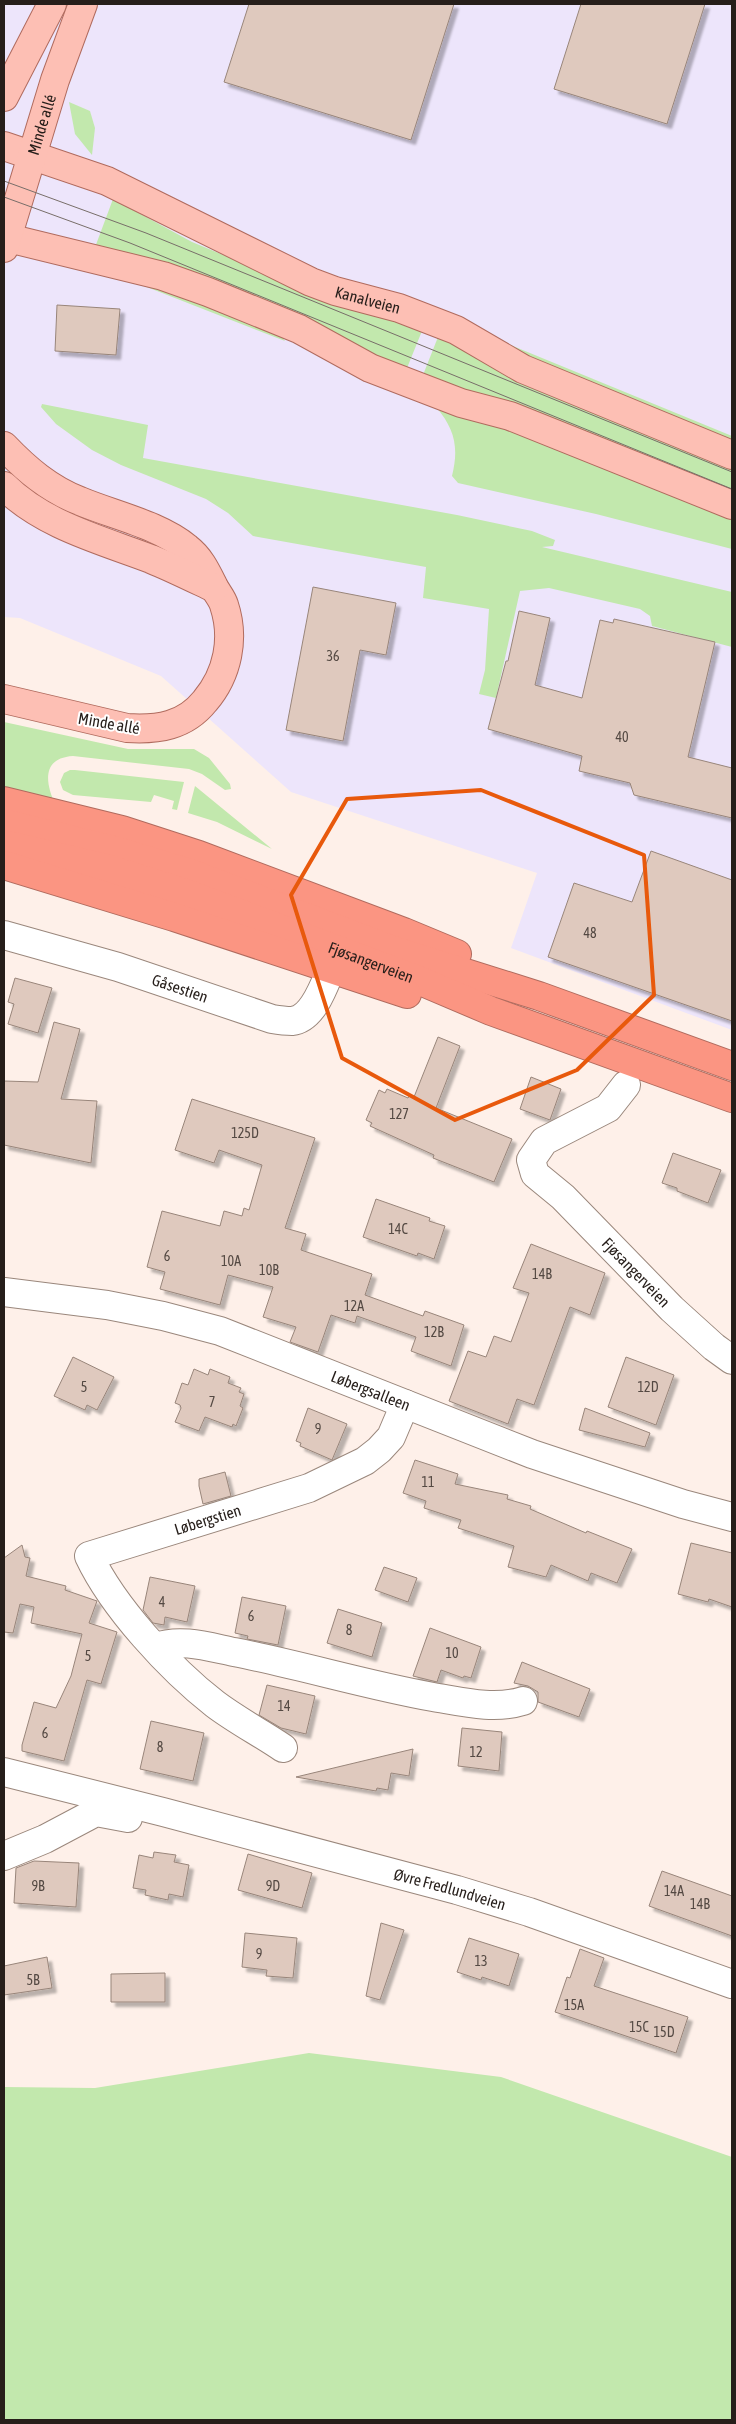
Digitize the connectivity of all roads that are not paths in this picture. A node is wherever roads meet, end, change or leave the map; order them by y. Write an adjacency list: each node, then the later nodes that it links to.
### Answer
1 (52, 4): 3 (main road)
2 (83, 4): 5 (main road, Minde allé)
3 (4, 97)
4 (4, 146): 5 (main road, Kanalveien)
5 (34, 155): 6 (main road, Minde allé); 8 (main road, Kanalveien)
6 (5, 241): 10 (main road)
7 (4, 446): 11 (main road, Minde allé)
8 (732, 455)
9 (4, 486): 11 (main road)
10 (732, 505)
11 (214, 588): 12 (main road, Minde allé)
12 (4, 699)
13 (4, 801): 19 (highway)
14 (4, 823): 19 (highway, Fjøsangerveien)
15 (4, 844): 20 (highway, Fjøsangerveien)
16 (4, 865): 18 (highway)
17 (4, 935): 18 (street, Gåsestien)
18 (330, 969): 20 (highway)
19 (538, 996): 21 (highway, Fjøsangerveien)
20 (491, 1011): 23 (highway, Fjøsangerveien)
21 (732, 1066)
22 (626, 1085): 25 (street, Fjøsangerveien)
23 (732, 1098)
24 (4, 1292): 26 (street, Løbergsalleen)
25 (732, 1360)
26 (404, 1404): 27 (street, Løbergsalleen); 28 (street, Løbergstien)
27 (732, 1518)
28 (156, 1647): 29 (street); 30 (street, Løbergstien)
29 (523, 1701)
30 (283, 1748)
31 (4, 1772): 32 (street, Øvre Fredlundveien)
32 (163, 1812): 33 (street); 34 (street, Øvre Fredlundveien)
33 (4, 1856)
34 (732, 1984)

